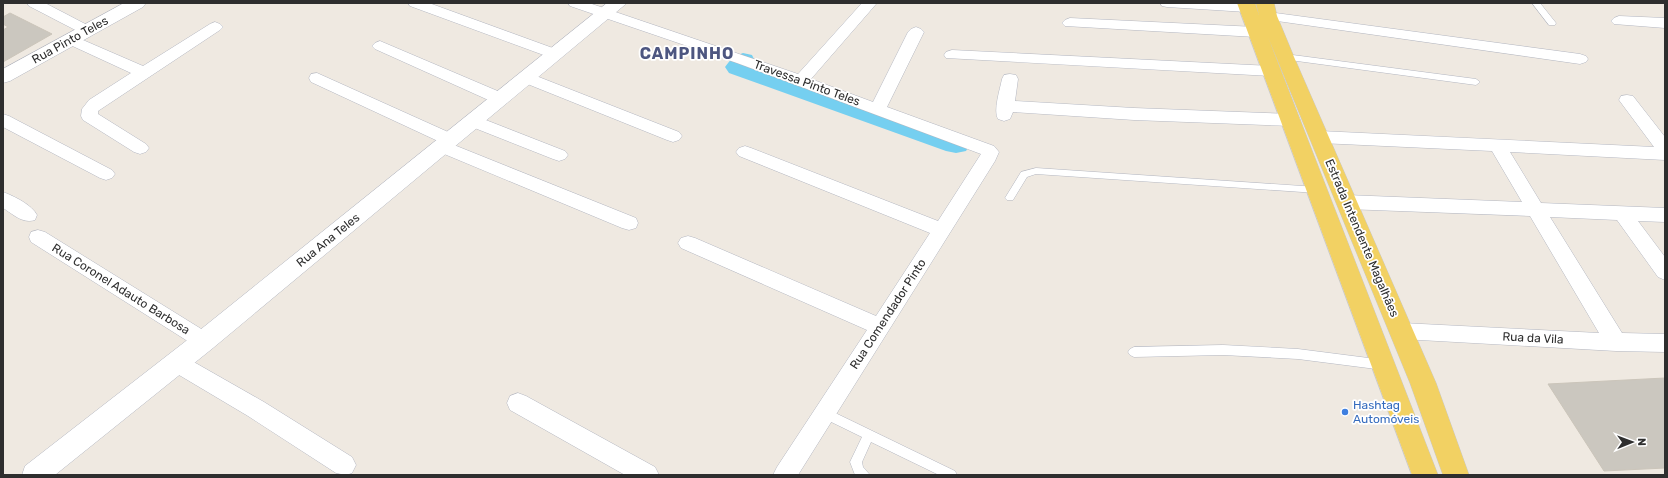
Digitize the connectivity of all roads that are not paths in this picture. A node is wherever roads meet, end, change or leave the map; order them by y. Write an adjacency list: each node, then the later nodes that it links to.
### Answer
1 (34, 3): 15 (street)
2 (137, 3): 15 (street, Rua Pinto Teles)
3 (415, 3): 19 (street)
4 (575, 3): 8 (street, Travessa Pinto Teles)
5 (870, 3): 28 (street)
6 (1167, 3): 9 (street)
7 (1536, 3): 13 (lane)
8 (612, 8): 19 (street, Rua Ana Teles); 28 (street, Travessa Pinto Teles)
9 (1256, 13): 12 (street); 21 (street); 22 (main road, Estrada Intendente Magalhães)
10 (1619, 21): 11 (street)
11 (1665, 22)
12 (1070, 23)
13 (1552, 23)
14 (215, 27): 23 (street)
15 (88, 31): 17 (street, Rua Pinto Teles)
16 (916, 32): 32 (street)
17 (71, 40): 23 (street); 24 (street, Rua Pinto Teles)
18 (380, 46): 30 (street)
19 (555, 54): 25 (street, Rua Ana Teles)
20 (952, 55): 22 (street)
21 (1580, 59)
22 (1278, 64): 29 (lane); 34 (main road, Estrada Intendente Magalhães); 37 (main road, Estrada Intendente Magalhães)
23 (144, 73): 40 (street)
24 (3, 77)
25 (526, 77): 30 (street, Rua Ana Teles); 36 (street)
26 (317, 78): 38 (street)
27 (1010, 79): 34 (street)
28 (801, 81): 32 (street, Travessa Pinto Teles)
29 (1476, 82)
30 (501, 99): 35 (street, Rua Ana Teles)
31 (1627, 100): 41 (street)
32 (878, 109): 43 (street, Travessa Pinto Teles)
33 (3, 120): 46 (street)
34 (1292, 120): 47 (main road, Estrada Intendente Magalhães)
35 (473, 121): 38 (street, Rua Ana Teles); 45 (street)
36 (674, 136)
37 (1320, 137): 39 (street); 50 (main road, Estrada Intendente Magalhães)
38 (447, 143): 55 (street); 62 (street, Rua Ana Teles)
39 (1497, 146): 44 (street); 51 (street)
40 (140, 148)
41 (1665, 149)
42 (744, 152): 56 (street)
43 (990, 153): 56 (street, Rua Comendador Pinto)
44 (1665, 154)
45 (559, 155)
46 (106, 174)
47 (1317, 190): 48 (lane); 67 (main road, Estrada Intendente Magalhães)
48 (1010, 198)
49 (3, 200): 53 (street)
50 (1346, 202): 51 (street); 61 (main road, Estrada Intendente Magalhães)
51 (1537, 211): 52 (street); 63 (street)
52 (1623, 214): 54 (street); 59 (street)
53 (28, 215)
54 (1665, 215)
55 (629, 223)
56 (942, 230): 60 (street, Rua Comendador Pinto)
57 (38, 237): 62 (street, Rua Coronel Adauto Barbosa)
58 (688, 243): 60 (street)
59 (1665, 272)
60 (880, 327): 69 (street, Rua Comendador Pinto)
61 (1402, 331): 63 (street, Rua da Vila); 78 (main road, Estrada Intendente Magalhães)
62 (204, 341): 66 (street, Rua Ana Teles)
63 (1616, 342): 64 (street, Rua da Vila)
64 (1665, 343)
65 (1134, 352): 67 (lane)
66 (177, 363): 71 (street); 72 (street, Rua Ana Teles)
67 (1384, 365): 77 (main road, Estrada Intendente Magalhães)
68 (518, 403): 73 (street)
69 (825, 413): 70 (lane); 74 (street, Rua Comendador Pinto)
70 (869, 434): 75 (lane); 76 (lane)
71 (344, 465)
72 (35, 475)
73 (647, 475)
74 (785, 475)
75 (864, 475)
76 (951, 475)
77 (1424, 475)
78 (1456, 475)

